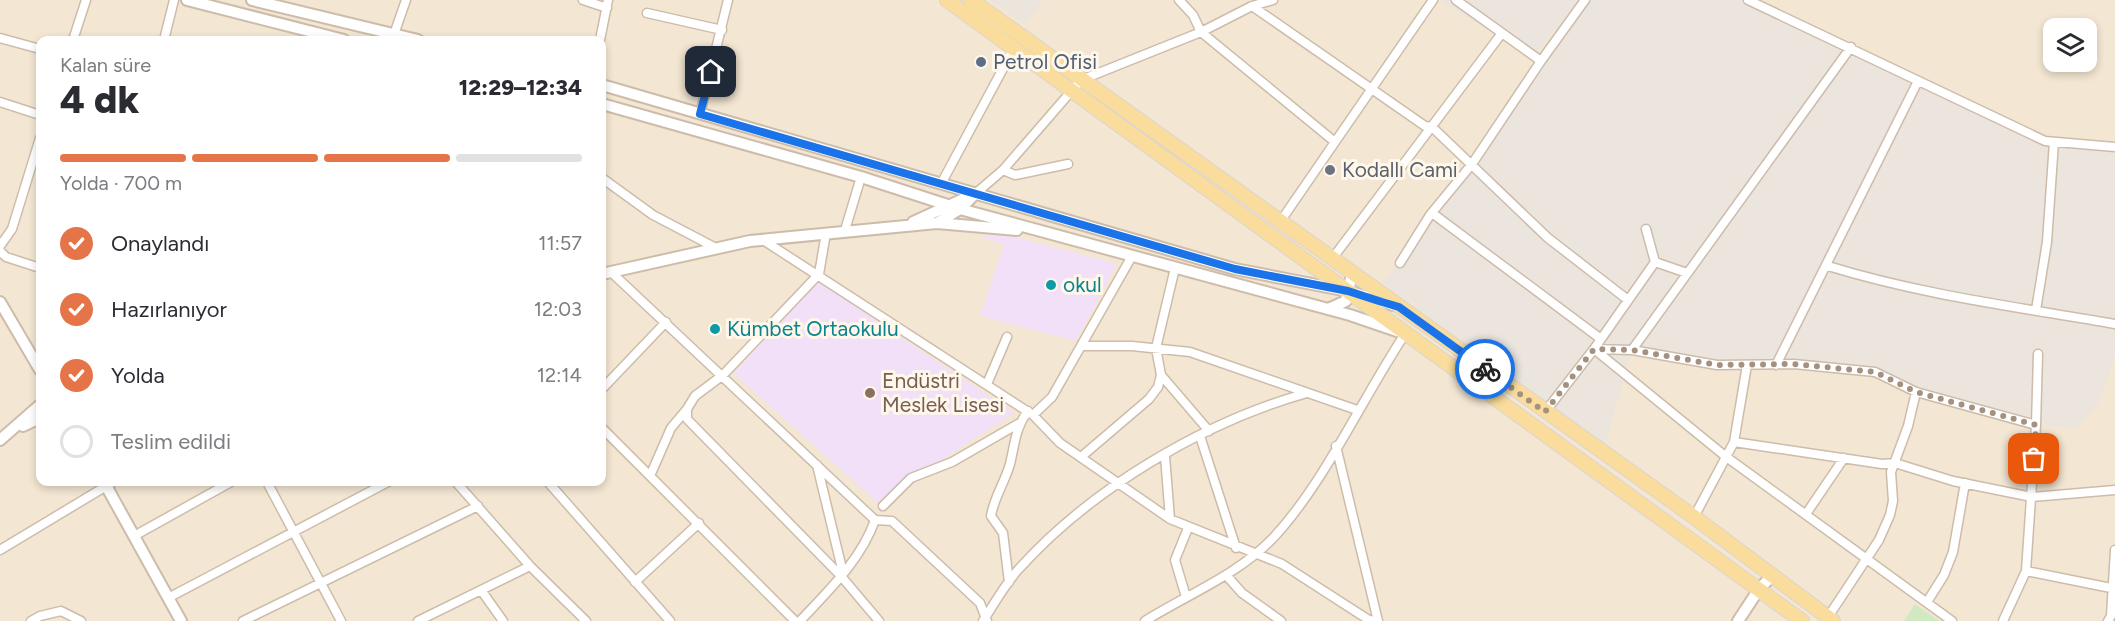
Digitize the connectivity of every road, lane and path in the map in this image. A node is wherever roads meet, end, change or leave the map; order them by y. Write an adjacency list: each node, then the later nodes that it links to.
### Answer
1 (86, 0): 22 (street)
2 (174, 0): 23 (street)
3 (187, 0): 24 (street)
4 (252, 0): 25 (street)
5 (406, 0): 26 (street)
6 (582, 0): 16 (street)
7 (728, 0): 19 (street)
8 (947, 0): 31 (main road)
9 (971, 0): 34 (main road)
10 (1179, 0): 20 (street)
11 (1273, 0): 17 (street)
12 (1433, 0): 36 (street)
13 (1456, 0): 21 (street)
14 (1586, 0): 32 (street)
15 (1748, 0): 29 (street)
16 (608, 4): 27 (street)
17 (1252, 6): 20 (street); 36 (street)
18 (647, 13): 19 (street)
19 (722, 30): 40 (street)
20 (1201, 32): 34 (street); 42 (street)
21 (1502, 33): 32 (street); 41 (street)
22 (74, 36)
23 (165, 36)
24 (328, 36)
25 (385, 36)
26 (393, 36)
27 (601, 36)
28 (0, 38): 30 (street)
29 (1851, 47): 33 (street); 77 (street)
30 (36, 48)
31 (1014, 48): 34 (main road); 51 (street)
32 (1542, 61): 47 (street)
33 (1918, 81): 43 (street); 73 (street)
34 (1076, 85): 48 (street); 56 (main road); 80 (main road)
35 (606, 86): 40 (street)
36 (1372, 90): 41 (street); 42 (street)
37 (0, 102): 39 (street)
38 (606, 105): 49 (street)
39 (36, 114)
40 (700, 114): 51 (street)
41 (1432, 127): 47 (street); 70 (street)
42 (1335, 142): 56 (street)
43 (2054, 142): 44 (street); 85 (street)
44 (2115, 147)
45 (36, 151): 59 (street)
46 (1068, 164): 48 (street)
47 (1472, 164): 55 (street); 81 (street)
48 (1003, 170): 52 (street)
49 (861, 177): 53 (street); 61 (street)
50 (606, 181): 67 (street)
51 (941, 184): 52 (street)
52 (975, 194): 53 (street); 54 (street); 80 (street)
53 (945, 205): 54 (street); 58 (street)
54 (960, 209): 57 (street); 64 (street)
55 (1432, 213): 72 (street); 90 (street)
56 (1280, 222): 70 (main road)
57 (937, 223): 58 (street); 64 (street)
58 (909, 224): 61 (street)
59 (12, 229): 63 (street); 66 (street)
60 (1646, 229): 71 (street)
61 (845, 230): 62 (street)
62 (826, 233): 65 (street); 78 (street)
63 (0, 234)
64 (1052, 234): 69 (street)
65 (762, 239): 67 (street); 78 (street)
66 (0, 246)
67 (716, 248): 76 (street)
68 (0, 251): 74 (street)
69 (1132, 256): 75 (street); 91 (street)
70 (1332, 259): 79 (main road)
71 (1655, 262): 77 (street); 81 (street)
72 (1400, 263)
73 (1828, 266): 85 (street); 97 (street)
74 (36, 267)
75 (1174, 268): 84 (street); 92 (street)
76 (606, 273): 86 (street)
77 (1687, 273): 94 (street)
78 (819, 274): 99 (street); 101 (street)
79 (1352, 274): 80 (street); 83 (main road)
80 (1348, 291): 83 (street); 84 (street); 88 (main road)
81 (1628, 300): 90 (street)
82 (0, 302): 96 (street)
83 (1399, 307): 108 (main road)
84 (1328, 309): 88 (street)
85 (2036, 310): 87 (street)
86 (666, 322): 99 (street); 102 (street)
87 (2115, 324)
88 (1405, 334): 107 (street); 161 (main road)
89 (1007, 337): 101 (street)
90 (1600, 339): 93 (street)
91 (1081, 346): 92 (street); 109 (street)
92 (1156, 348): 100 (street); 104 (street)
93 (1594, 349): 94 (street); 108 (street); 121 (street)
94 (1632, 350): 98 (street)
95 (2038, 354): 112 (street)
96 (36, 363)
97 (1776, 364): 98 (street); 103 (street)
98 (1747, 365): 118 (street)
99 (723, 375): 106 (street); 125 (street)
100 (1161, 375): 114 (street); 122 (street)
101 (987, 384): 109 (street)
102 (606, 385)
103 (1916, 392): 112 (street); 124 (street)
104 (1307, 393): 107 (street); 114 (street)
105 (36, 409): 113 (street)
106 (687, 409): 126 (street); 155 (street)
107 (1357, 410): 119 (street)
108 (1545, 412): 141 (main road)
109 (1030, 413): 111 (street); 122 (street)
110 (36, 420): 113 (street)
111 (1018, 424): 139 (street); 159 (street)
112 (2036, 425): 137 (street)
113 (15, 429): 117 (street)
114 (1209, 431): 116 (street)
115 (606, 432): 126 (street)
116 (1200, 436): 120 (street); 149 (street)
117 (0, 439)
118 (1734, 442): 121 (street); 123 (street)
119 (1336, 446): 151 (street); 183 (street)
120 (1165, 456): 127 (street); 142 (street)
121 (1725, 456): 140 (street); 141 (street)
122 (1081, 457): 127 (street)
123 (1844, 458): 124 (street); 140 (street)
124 (1896, 463): 128 (street); 152 (street)
125 (816, 464): 143 (street); 155 (street)
126 (650, 476): 144 (street)
127 (1117, 483): 142 (street); 159 (street)
128 (1965, 483): 137 (street); 166 (street)
129 (101, 486): 148 (street)
130 (109, 486): 147 (street)
131 (224, 486): 147 (street)
132 (269, 486): 146 (street)
133 (380, 486): 146 (street)
134 (460, 486): 138 (street)
135 (551, 486): 158 (street)
136 (2115, 490): 137 (street)
137 (2032, 497): 154 (street)
138 (478, 506): 153 (street); 160 (street)
139 (882, 506)
140 (1806, 514): 152 (street)
141 (1694, 517): 157 (main road)
142 (1170, 519): 145 (street)
143 (876, 520): 155 (street); 169 (street)
144 (699, 523): 158 (street); 178 (street)
145 (1188, 528): 149 (street); 164 (street)
146 (293, 531): 160 (street); 165 (street)
147 (134, 536): 165 (street)
148 (1, 548)
149 (1236, 548): 151 (street)
150 (2115, 550): 163 (street)
151 (1253, 554): 156 (street); 183 (street)
152 (1867, 558): 166 (street); 167 (street)
153 (530, 566): 162 (street); 176 (street)
154 (2026, 571): 163 (street); 187 (street)
155 (842, 574): 179 (street); 180 (street)
156 (1226, 575): 164 (street); 182 (street)
157 (1773, 575): 161 (street); 167 (main road)
158 (635, 582): 177 (street)
159 (1010, 582): 169 (street)
160 (322, 585): 173 (street); 174 (street)
161 (1759, 589): 184 (street); 185 (main road)
162 (481, 590): 168 (street); 175 (street)
163 (2113, 590): 188 (street)
164 (1186, 597): 181 (street)
165 (168, 598): 172 (street)
166 (1927, 602): 186 (street)
167 (1830, 619)
168 (423, 620)
169 (985, 620)
170 (31, 621): 171 (street)
171 (81, 621)
172 (181, 621)
173 (243, 621)
174 (341, 621)
175 (503, 621)
176 (586, 621)
177 (670, 621)
178 (795, 621)
179 (800, 621)
180 (879, 621)
181 (1145, 621)
182 (1281, 621)
183 (1377, 621)
184 (1738, 621)
185 (1803, 621)
186 (1952, 621)
187 (2003, 621)
188 (2108, 621)

